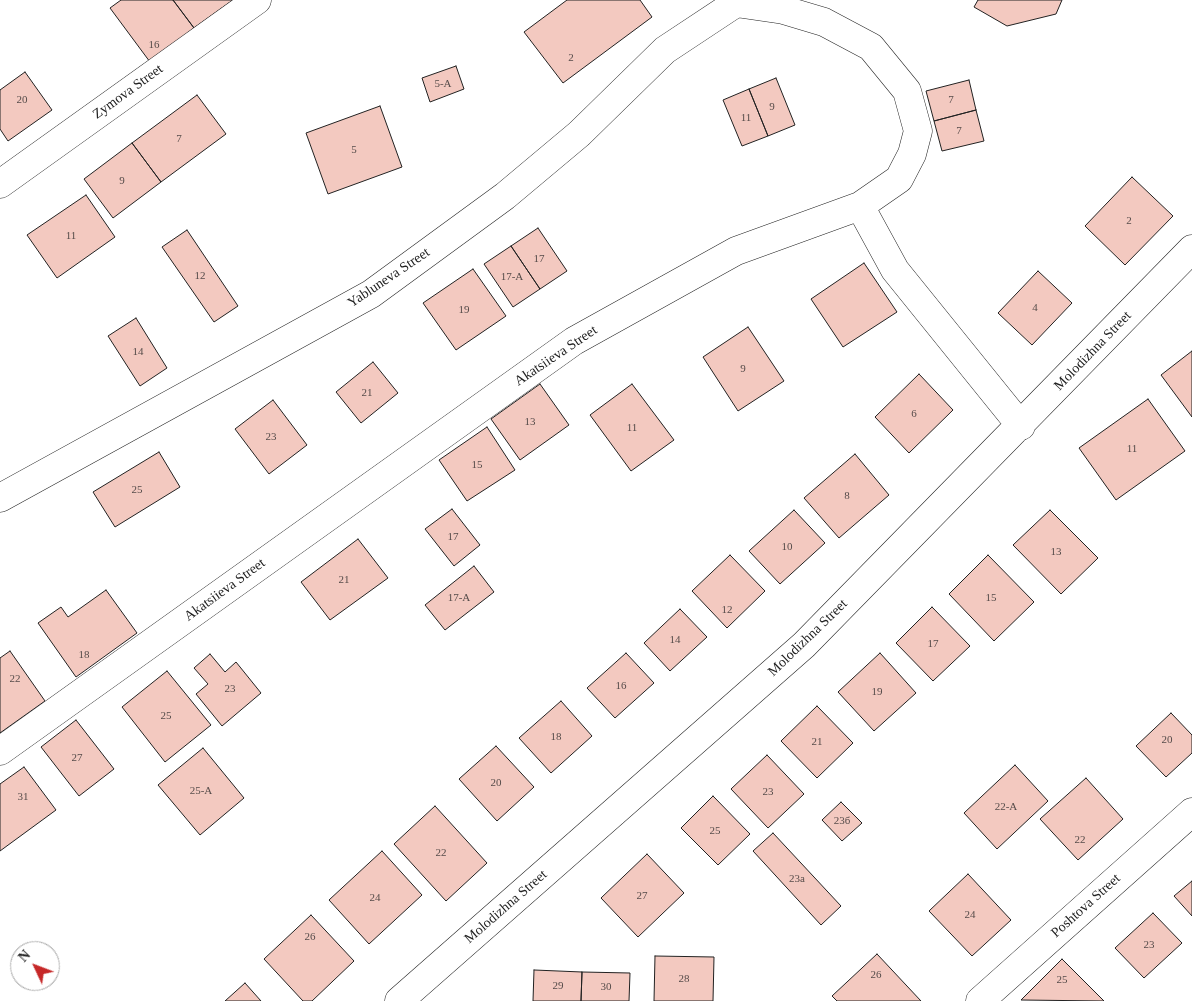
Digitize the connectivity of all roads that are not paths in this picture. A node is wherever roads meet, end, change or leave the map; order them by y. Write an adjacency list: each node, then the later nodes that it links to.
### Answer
1 (257, 0): 3 (street, Zymova Street)
2 (736, 1): 4 (street, Akatsiieva Street); 7 (street, Yabluneva Street)
3 (0, 184)
4 (860, 206): 6 (street); 8 (street, Akatsiieva Street)
5 (1192, 249): 6 (street, Molodizhna Street)
6 (1021, 426): 10 (street, Molodizhna Street)
7 (0, 498)
8 (0, 751)
9 (1192, 812): 11 (street, Poshtova Street)
10 (399, 1001)
11 (980, 1001)

